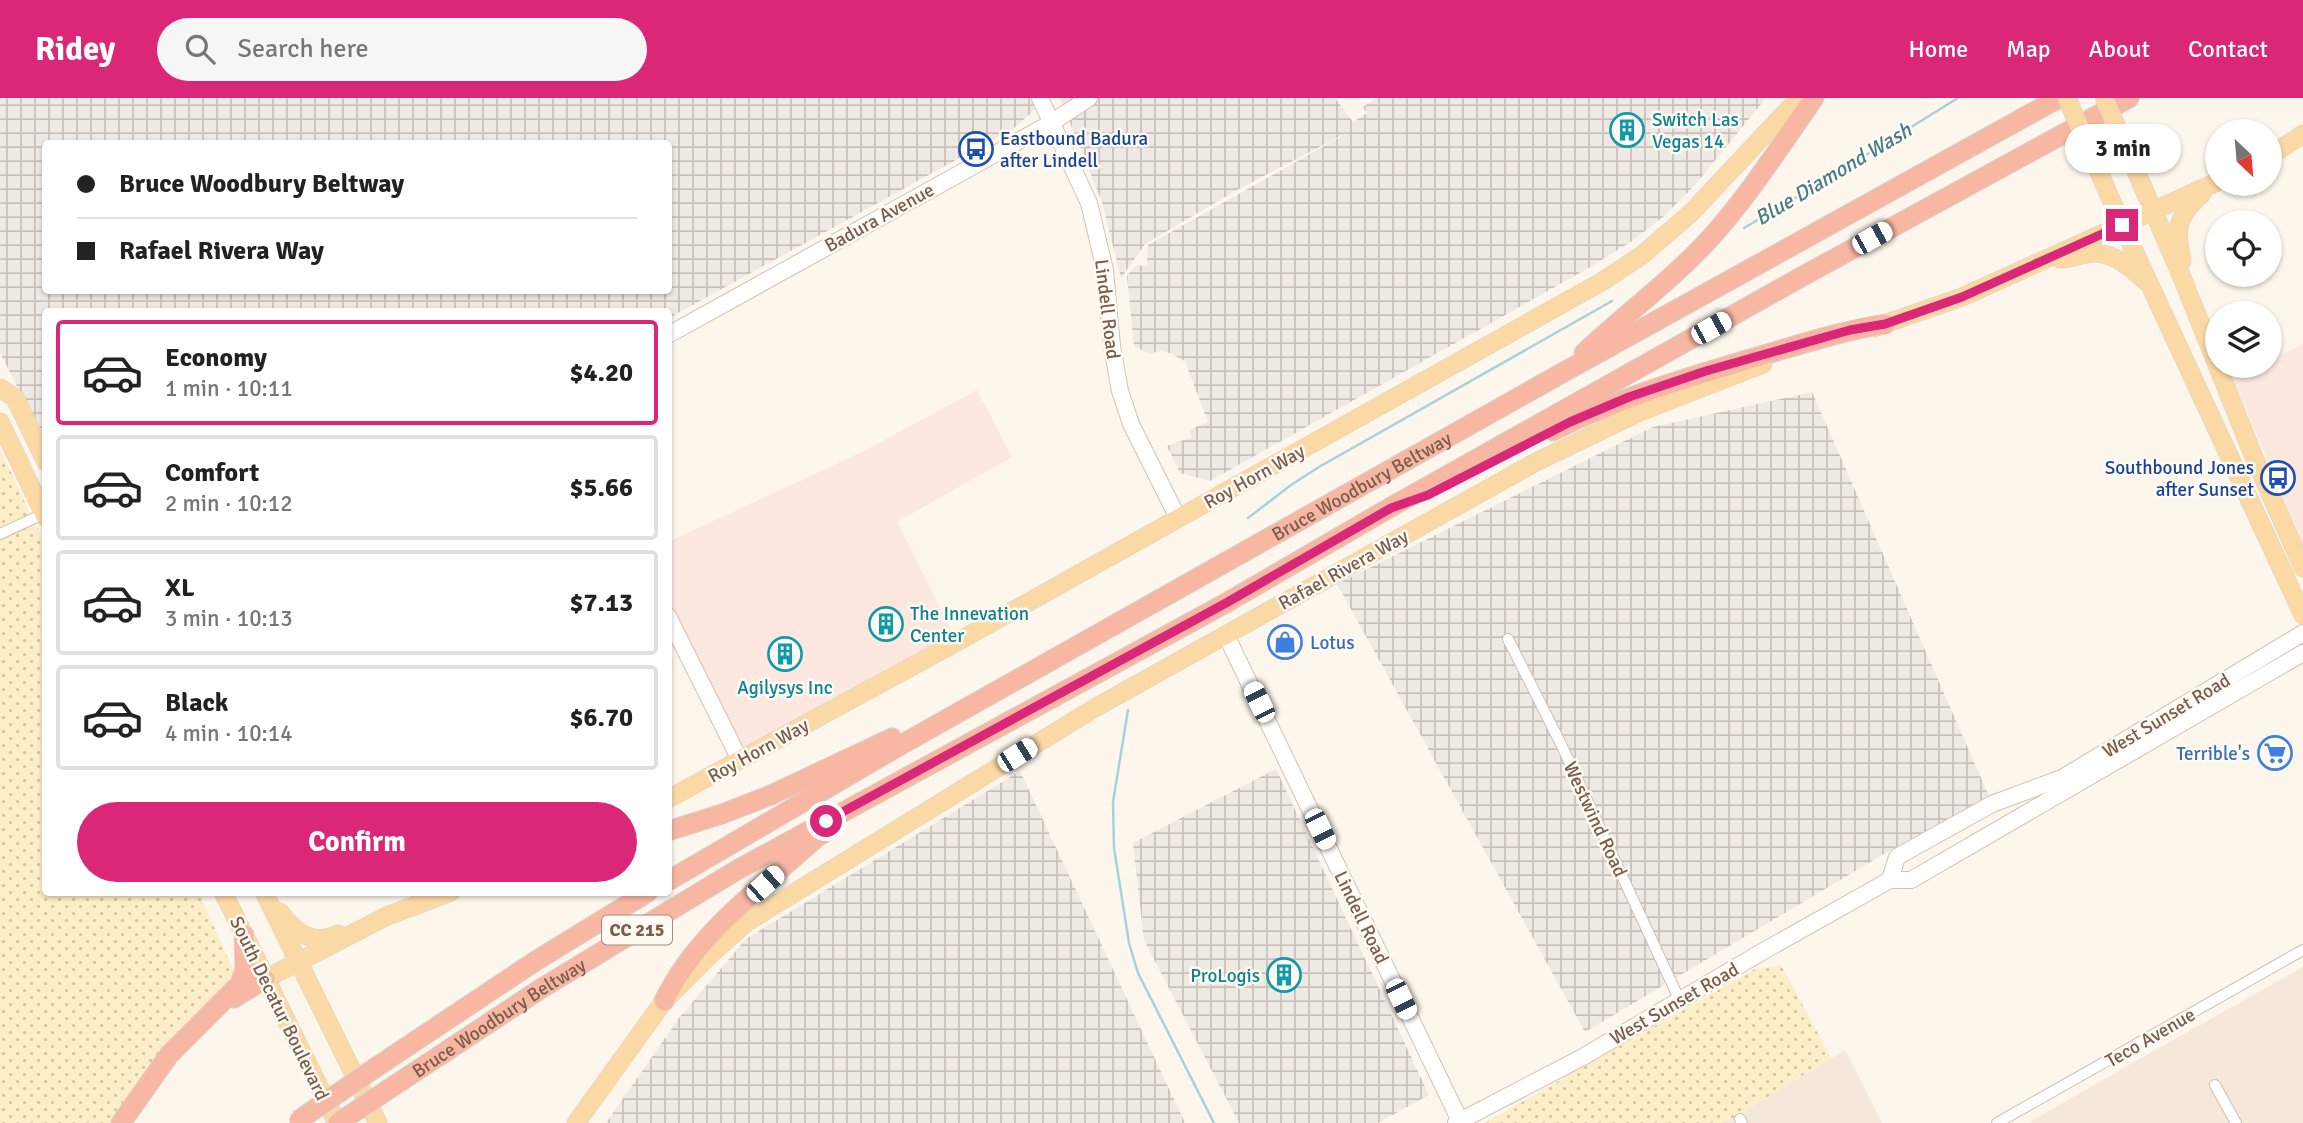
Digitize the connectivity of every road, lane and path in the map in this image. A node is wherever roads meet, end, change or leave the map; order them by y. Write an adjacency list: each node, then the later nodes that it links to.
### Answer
1 (1040, 98): 9 (main road, Lindell Road)
2 (1089, 98): 9 (main road, Badura Avenue)
3 (1799, 98): 30 (main road, Roy Horn Way)
4 (1814, 98): 21 (highway)
5 (2059, 98): 21 (highway, Bruce Woodbury Beltway)
6 (2067, 98): 15 (main road, bridge)
7 (2104, 98): 14 (main road, bridge)
8 (2129, 98): 27 (highway, Bruce Woodbury Beltway / CC 215)
9 (1051, 123): 20 (main road, Badura Avenue); 30 (main road, Lindell Road)
10 (2303, 134): 11 (main road)
11 (2282, 148)
12 (2205, 188): 14 (main road, Rafael Rivera Way)
13 (2205, 193): 17 (main road)
14 (2152, 211): 15 (main road, Rafael Rivera Way); 17 (main road)
15 (2122, 225): 16 (main road, Rafael Rivera Way); 18 (main road)
16 (2042, 260): 18 (main road); 19 (main road, Rafael Rivera Way)
17 (2181, 275): 25 (main road)
18 (2151, 288): 23 (main road)
19 (1885, 324): 27 (highway); 36 (main road, Rafael Rivera Way)
20 (672, 333)
21 (1563, 373): 39 (highway, Bruce Woodbury Beltway)
22 (0, 388): 26 (main road)
23 (2199, 393): 25 (main road); 33 (main road)
24 (0, 422): 28 (main road)
25 (2251, 450): 32 (main road)
26 (42, 454)
27 (1391, 508): 41 (highway, Bruce Woodbury Beltway / CC 215)
28 (42, 509)
29 (42, 516): 31 (street)
30 (1178, 518): 40 (main road, Roy Horn Way)
31 (0, 534)
32 (2303, 568)
33 (2303, 615)
34 (672, 624): 40 (main road)
35 (2303, 633): 45 (main road, West Sunset Road)
36 (1226, 635): 56 (main road, Rafael Rivera Way); 61 (main road, Lindell Road)
37 (1508, 639): 57 (street, Westwind Road)
38 (2303, 653): 45 (main road, West Sunset Road)
39 (1011, 685): 43 (highway); 44 (highway, Bruce Woodbury Beltway)
40 (740, 760): 42 (main road, Roy Horn Way)
41 (893, 784): 56 (highway); 63 (highway, Bruce Woodbury Beltway / CC 215, bridge)
42 (672, 797)
43 (672, 830)
44 (672, 879)
45 (1890, 880): 57 (main road, West Sunset Road)
46 (225, 896): 52 (main road, South Decatur Boulevard)
47 (267, 896): 54 (main road, South Decatur Boulevard)
48 (268, 896): 51 (main road)
49 (440, 896): 51 (main road)
50 (641, 896): 60 (highway, Bruce Woodbury Beltway / CC 215, bridge)
51 (387, 916): 54 (main road)
52 (244, 935): 55 (main road, South Decatur Boulevard); 58 (highway)
53 (2303, 950): 66 (street, Teco Avenue)
54 (298, 962): 55 (main road); 64 (main road, South Decatur Boulevard)
55 (265, 979): 58 (highway); 63 (main road, South Decatur Boulevard)
56 (664, 1001): 65 (main road, Rafael Rivera Way)
57 (1680, 1001): 61 (main road, West Sunset Road)
58 (215, 1010): 62 (highway)
59 (2215, 1085): 67 (street)
60 (296, 1121)
61 (1459, 1122)
62 (121, 1123)
63 (338, 1123)
64 (378, 1123)
65 (576, 1123)
66 (1997, 1123)
67 (2236, 1123)

